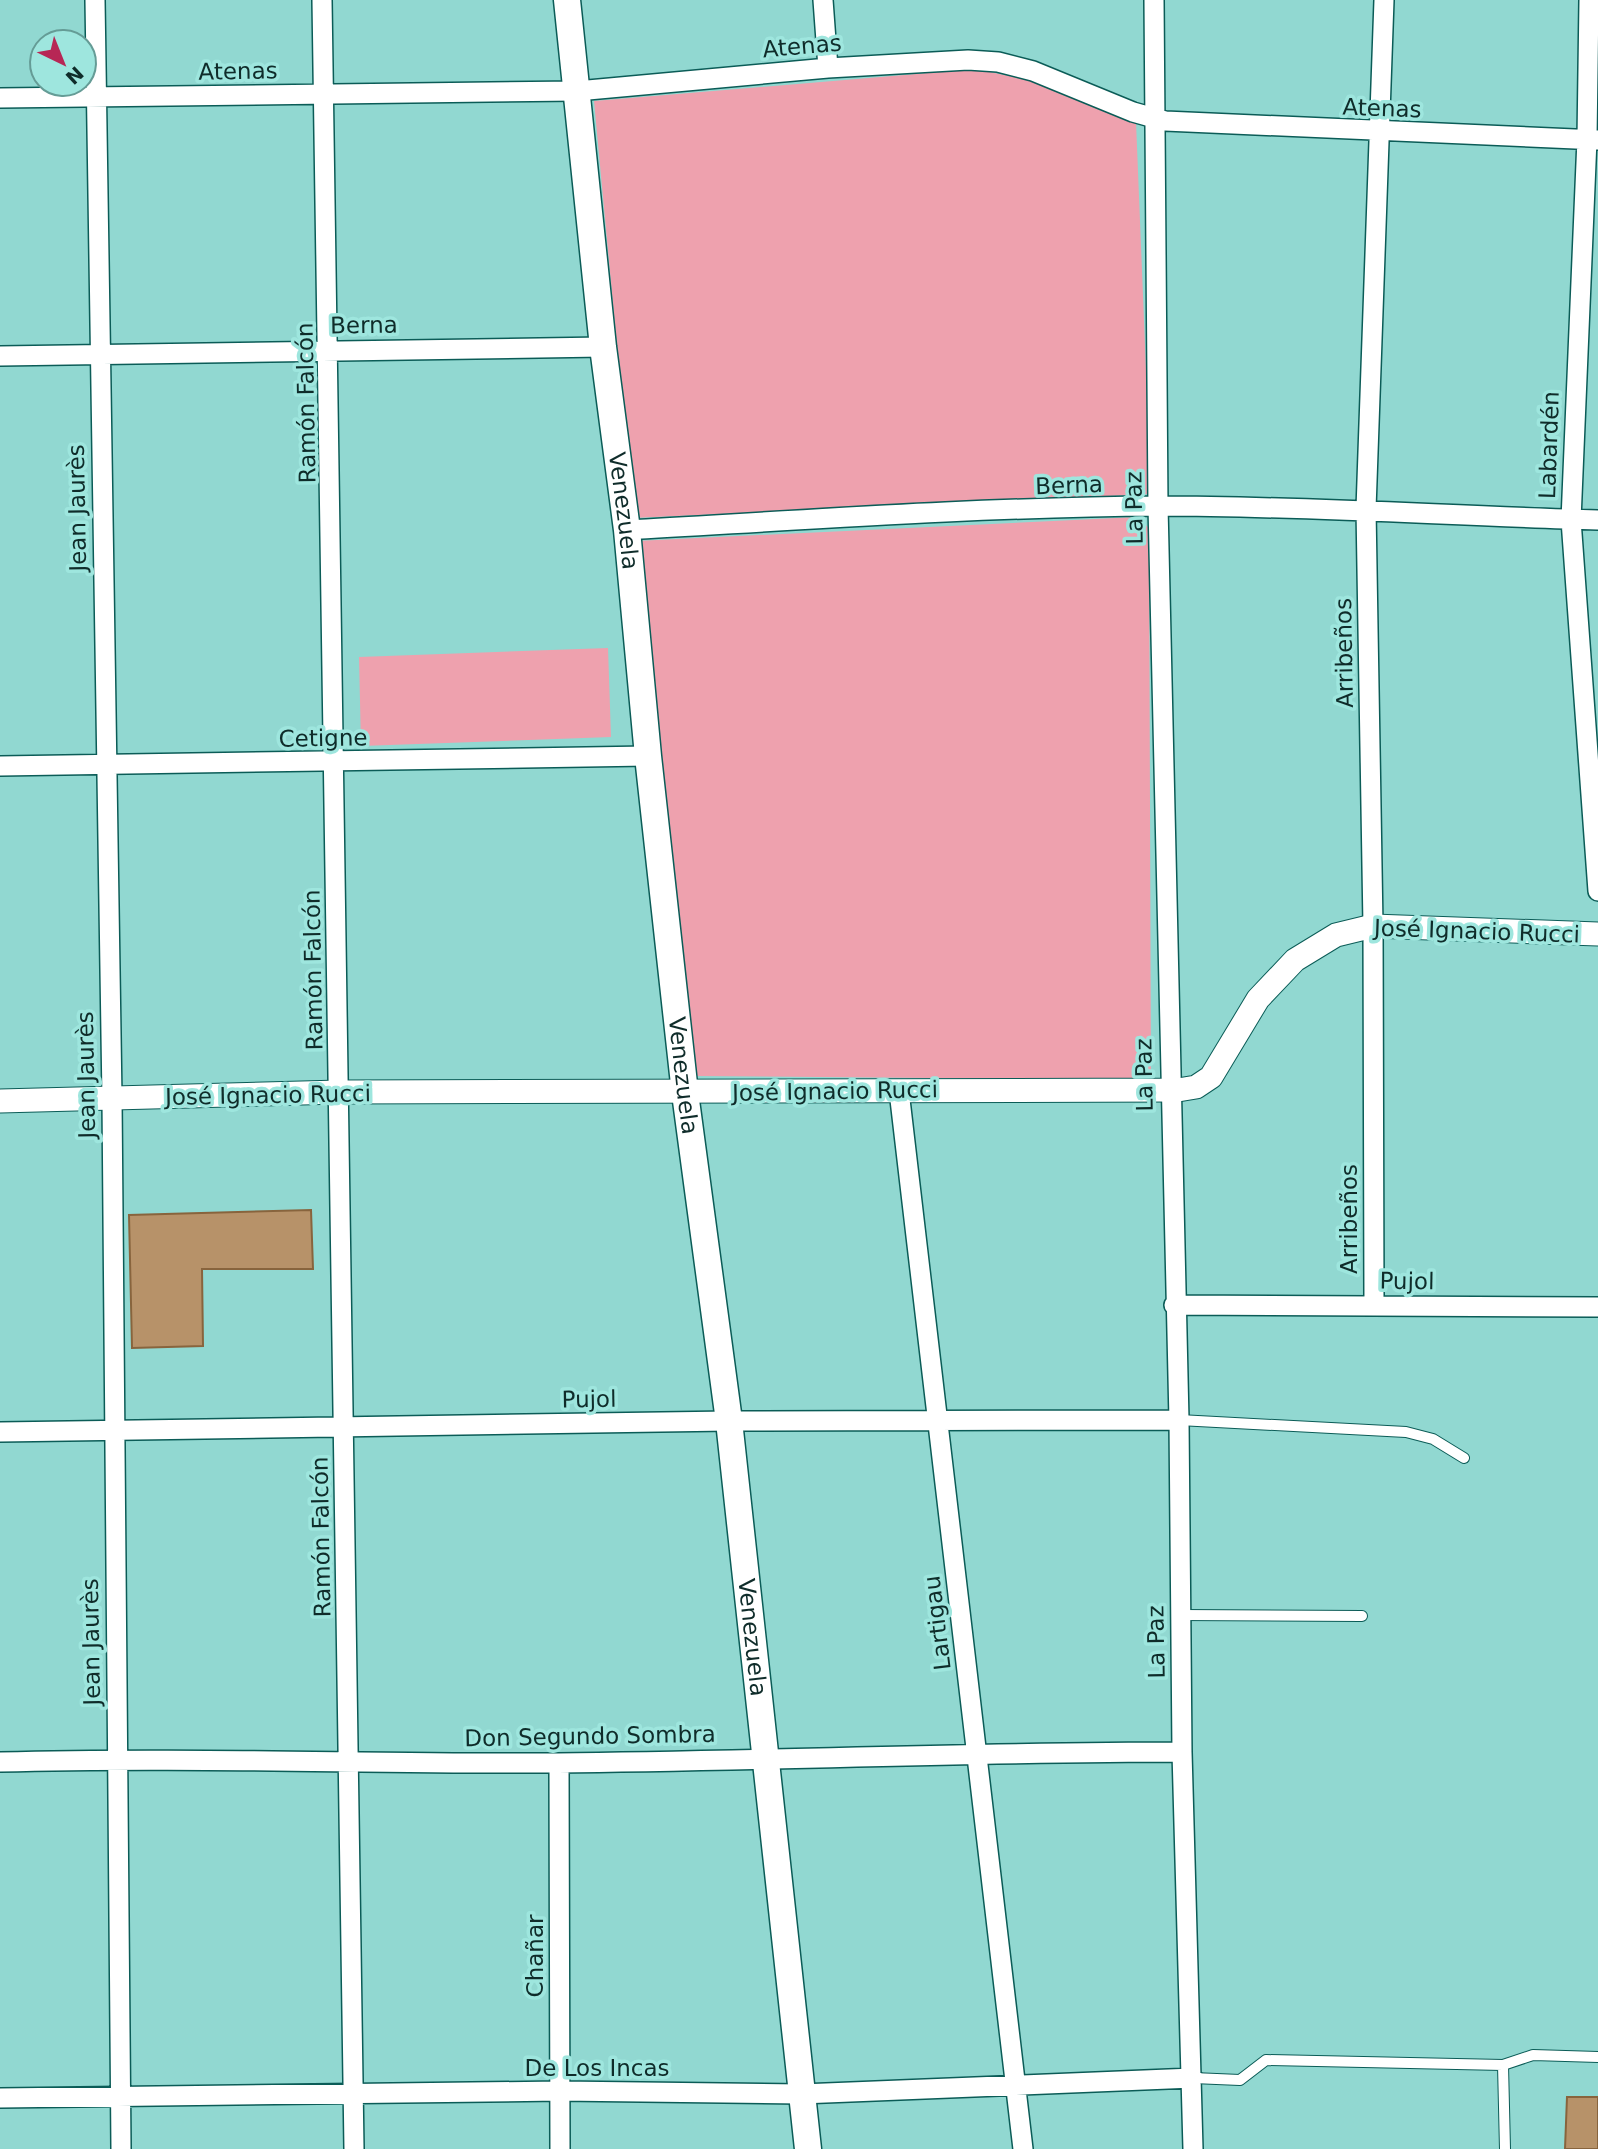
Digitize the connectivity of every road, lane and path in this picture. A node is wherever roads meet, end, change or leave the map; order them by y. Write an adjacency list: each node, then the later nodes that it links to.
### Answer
1 (95, 0): 8 (street, Jean Jaurès)
2 (323, 0): 11 (street, Ramón Falcón)
3 (567, 0): 10 (main road, Venezuela)
4 (823, 0): 9 (street)
5 (1154, 0): 16 (street, La Paz)
6 (1384, 0): 17 (street, Arribeños)
7 (1588, 0): 18 (street, Labardén)
8 (95, 28)
9 (828, 68): 10 (street, Atenas); 16 (street, Atenas)
10 (577, 90): 11 (street, Atenas); 19 (main road, Venezuela)
11 (322, 95): 12 (street, Atenas); 20 (street, Ramón Falcón)
12 (98, 97)
13 (0, 98): 14 (street, Atenas)
14 (28, 98)
15 (96, 98): 21 (street, Jean Jaurès)
16 (1156, 120): 17 (street, Atenas); 23 (street, La Paz)
17 (1380, 133): 18 (street, Atenas); 24 (street, Arribeños)
18 (1592, 139): 25 (street, Labardén)
19 (603, 347): 20 (street, Berna); 27 (main road, Venezuela)
20 (330, 350): 21 (street, Berna); 29 (street, Ramón Falcón)
21 (99, 355): 22 (street, Berna); 30 (street, Jean Jaurès)
22 (0, 356)
23 (1158, 506): 24 (street, Berna); 27 (street, Berna); 36 (street, La Paz)
24 (1366, 509): 25 (street, Berna); 33 (street, Arribeños)
25 (1571, 520): 26 (street, Berna); 32 (street, Labardén)
26 (1598, 520)
27 (627, 530): 28 (main road, Venezuela)
28 (648, 756): 29 (street, Cetigne); 38 (main road, Venezuela)
29 (334, 762): 30 (street, Cetigne); 37 (street, Ramón Falcón)
30 (105, 765): 31 (street, Cetigne); 39 (street, Jean Jaurès)
31 (0, 766)
32 (1598, 891)
33 (1373, 926): 34 (street, José Ignacio Rucci); 36 (street, José Ignacio Rucci); 42 (street, Arribeños)
34 (1598, 934)
35 (899, 1091): 36 (street, José Ignacio Rucci); 38 (street, José Ignacio Rucci); 44 (street, Lartigau)
36 (1169, 1091): 41 (street, La Paz)
37 (340, 1092): 38 (street, José Ignacio Rucci); 39 (street, José Ignacio Rucci); 47 (street, Ramón Falcón)
38 (685, 1093): 46 (main road, Venezuela)
39 (112, 1099): 40 (street, José Ignacio Rucci); 48 (street, Jean Jaurès)
40 (0, 1101)
41 (1174, 1305): 42 (street, Pujol); 45 (street, La Paz)
42 (1374, 1305): 43 (street, Pujol)
43 (1598, 1307)
44 (938, 1420): 45 (street, Pujol); 46 (street, Pujol); 53 (street, Lartigau)
45 (1179, 1420): 50 (lane); 51 (street, La Paz)
46 (729, 1422): 47 (street, Pujol); 55 (main road, Venezuela)
47 (344, 1429): 48 (street, Pujol); 57 (street, Ramón Falcón)
48 (112, 1430): 49 (street, Pujol); 56 (street, Jean Jaurès)
49 (0, 1432)
50 (1464, 1458)
51 (1180, 1615): 52 (lane); 54 (street, La Paz)
52 (1362, 1616)
53 (978, 1752): 54 (street, Don Segundo Sombra); 55 (street, Don Segundo Sombra); 63 (street, Lartigau)
54 (1182, 1752): 62 (street, La Paz)
55 (767, 1757): 59 (street, Don Segundo Sombra); 65 (main road, Venezuela)
56 (118, 1759): 57 (street, Don Segundo Sombra); 58 (street, Don Segundo Sombra); 68 (street, Jean Jaurès)
57 (349, 1761): 59 (street, Don Segundo Sombra); 66 (street, Ramón Falcón)
58 (0, 1762)
59 (559, 1763): 64 (street, Chañar)
60 (1598, 2057): 61 (lane)
61 (1503, 2065): 62 (lane); 75 (lane)
62 (1193, 2078): 63 (street, De Los Incas); 74 (street, La Paz)
63 (1016, 2083): 65 (street, De Los Incas); 73 (street, Lartigau)
64 (560, 2091): 65 (street, De Los Incas); 66 (street, De Los Incas); 71 (street, Chañar)
65 (801, 2094): 72 (main road, Venezuela)
66 (354, 2095): 68 (street, De Los Incas); 70 (street, Ramón Falcón)
67 (0, 2098): 68 (street, De Los Incas)
68 (120, 2098): 69 (street, Jean Jaurès)
69 (121, 2149)
70 (354, 2149)
71 (560, 2149)
72 (808, 2149)
73 (1023, 2149)
74 (1193, 2149)
75 (1505, 2149)

